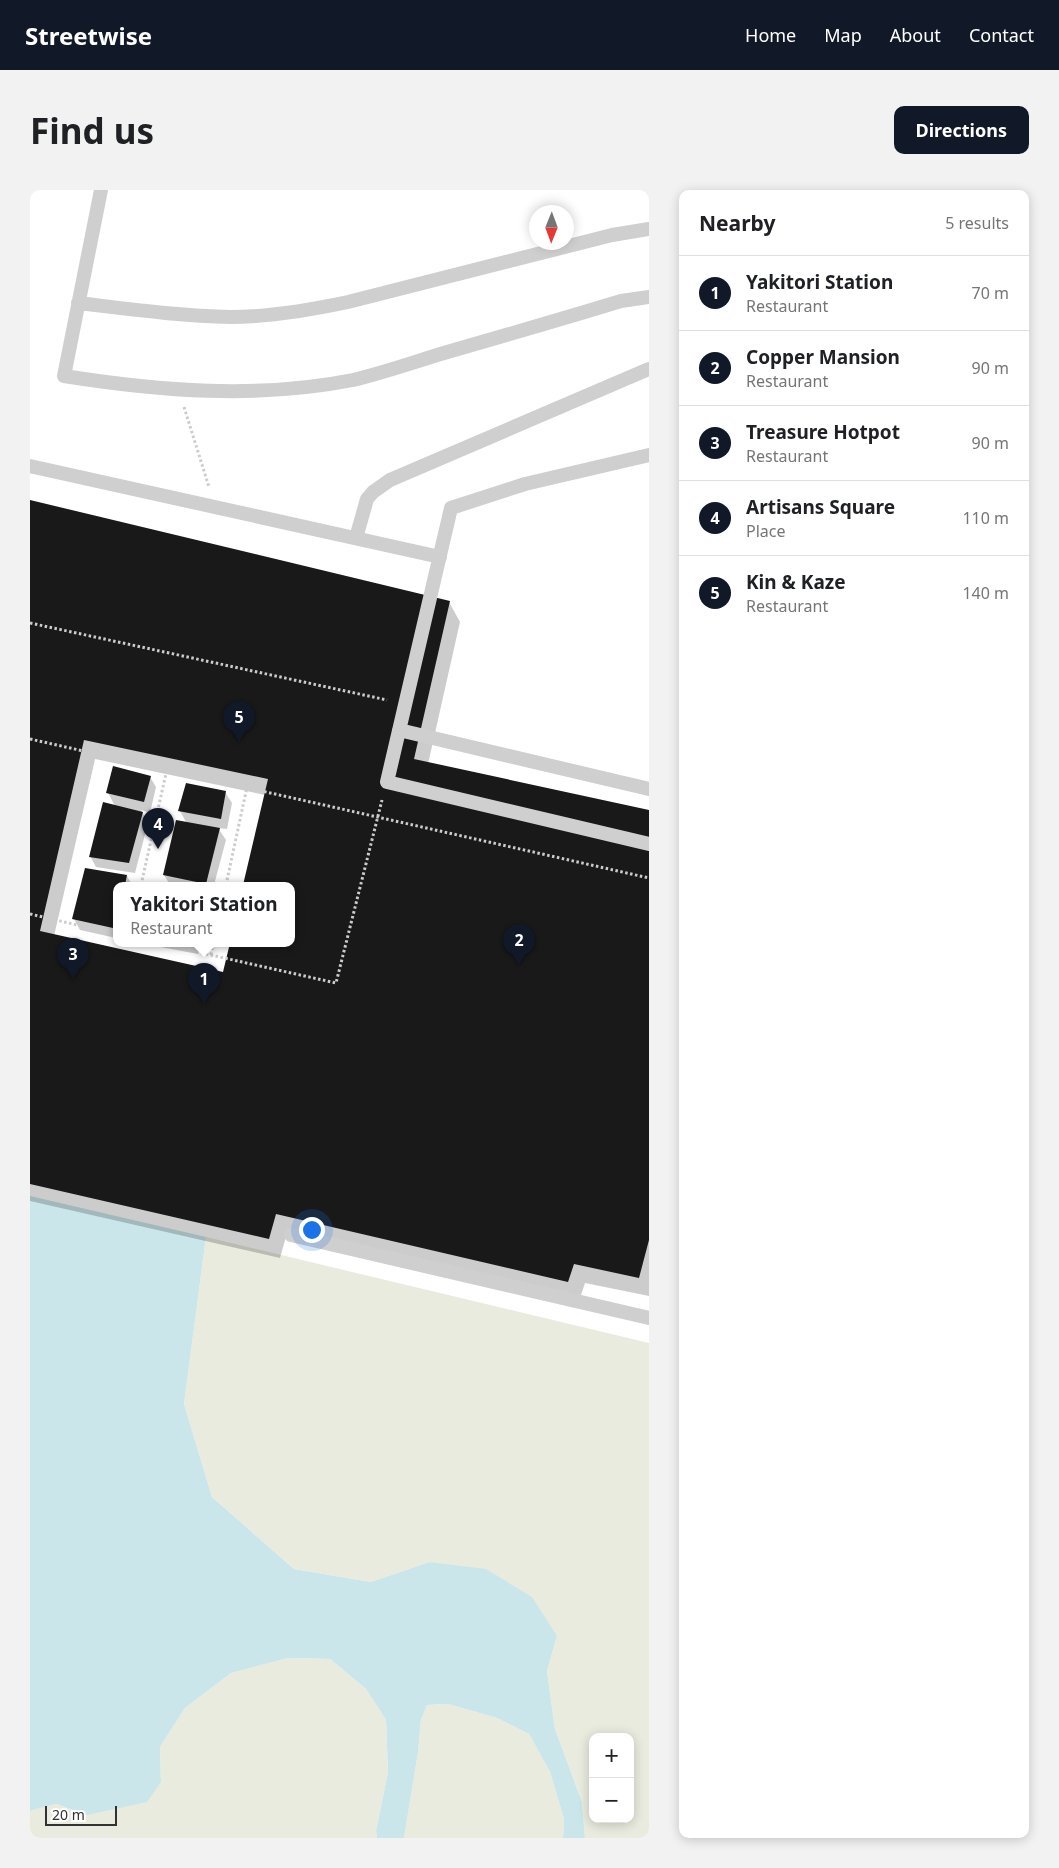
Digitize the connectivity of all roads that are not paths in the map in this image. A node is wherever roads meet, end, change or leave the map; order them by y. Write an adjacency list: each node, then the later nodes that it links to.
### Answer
1 (102, 190): 4 (lane)
2 (649, 229): 4 (lane)
3 (649, 297): 4 (lane)
4 (78, 303)
5 (649, 369): 8 (lane)
6 (649, 454): 9 (lane)
7 (30, 466): 8 (lane)
8 (356, 538): 9 (lane)
9 (440, 557): 10 (lane)
10 (399, 730): 11 (lane); 12 (lane)
11 (649, 789)
12 (649, 844)
13 (291, 1235): 14 (lane)
14 (649, 1318)

